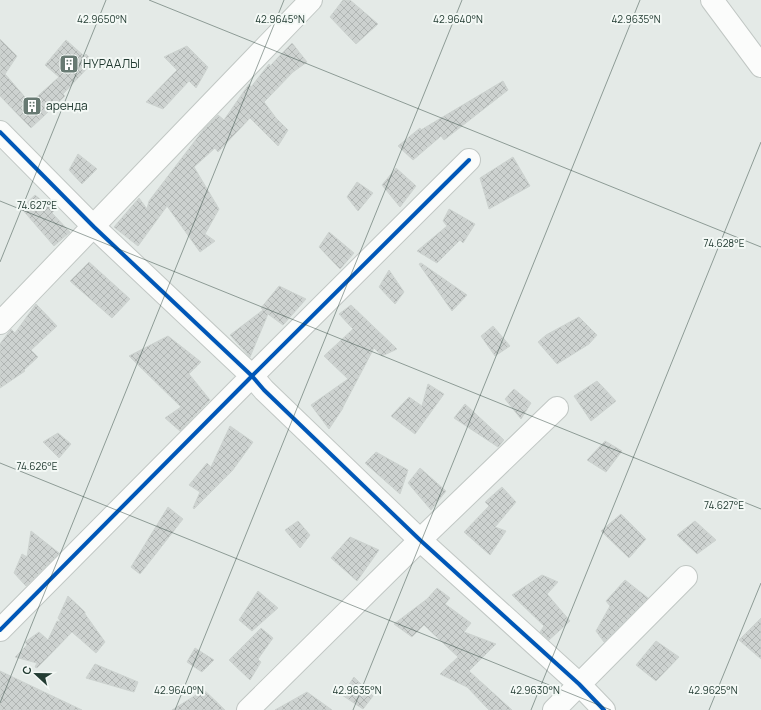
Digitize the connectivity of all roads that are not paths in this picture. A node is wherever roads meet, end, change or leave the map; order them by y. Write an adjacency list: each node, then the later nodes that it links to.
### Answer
1 (311, 0): 6 (street)
2 (712, 0): 3 (street)
3 (761, 66)
4 (0, 132): 6 (street)
5 (469, 160): 8 (street)
6 (94, 227): 7 (street); 8 (street)
7 (0, 323)
8 (252, 376): 10 (street); 12 (street)
9 (557, 408): 10 (street)
10 (420, 540): 13 (street); 14 (street)
11 (686, 577): 13 (street)
12 (0, 630)
13 (579, 684): 15 (street); 16 (street)
14 (248, 710)
15 (554, 710)
16 (604, 710)

